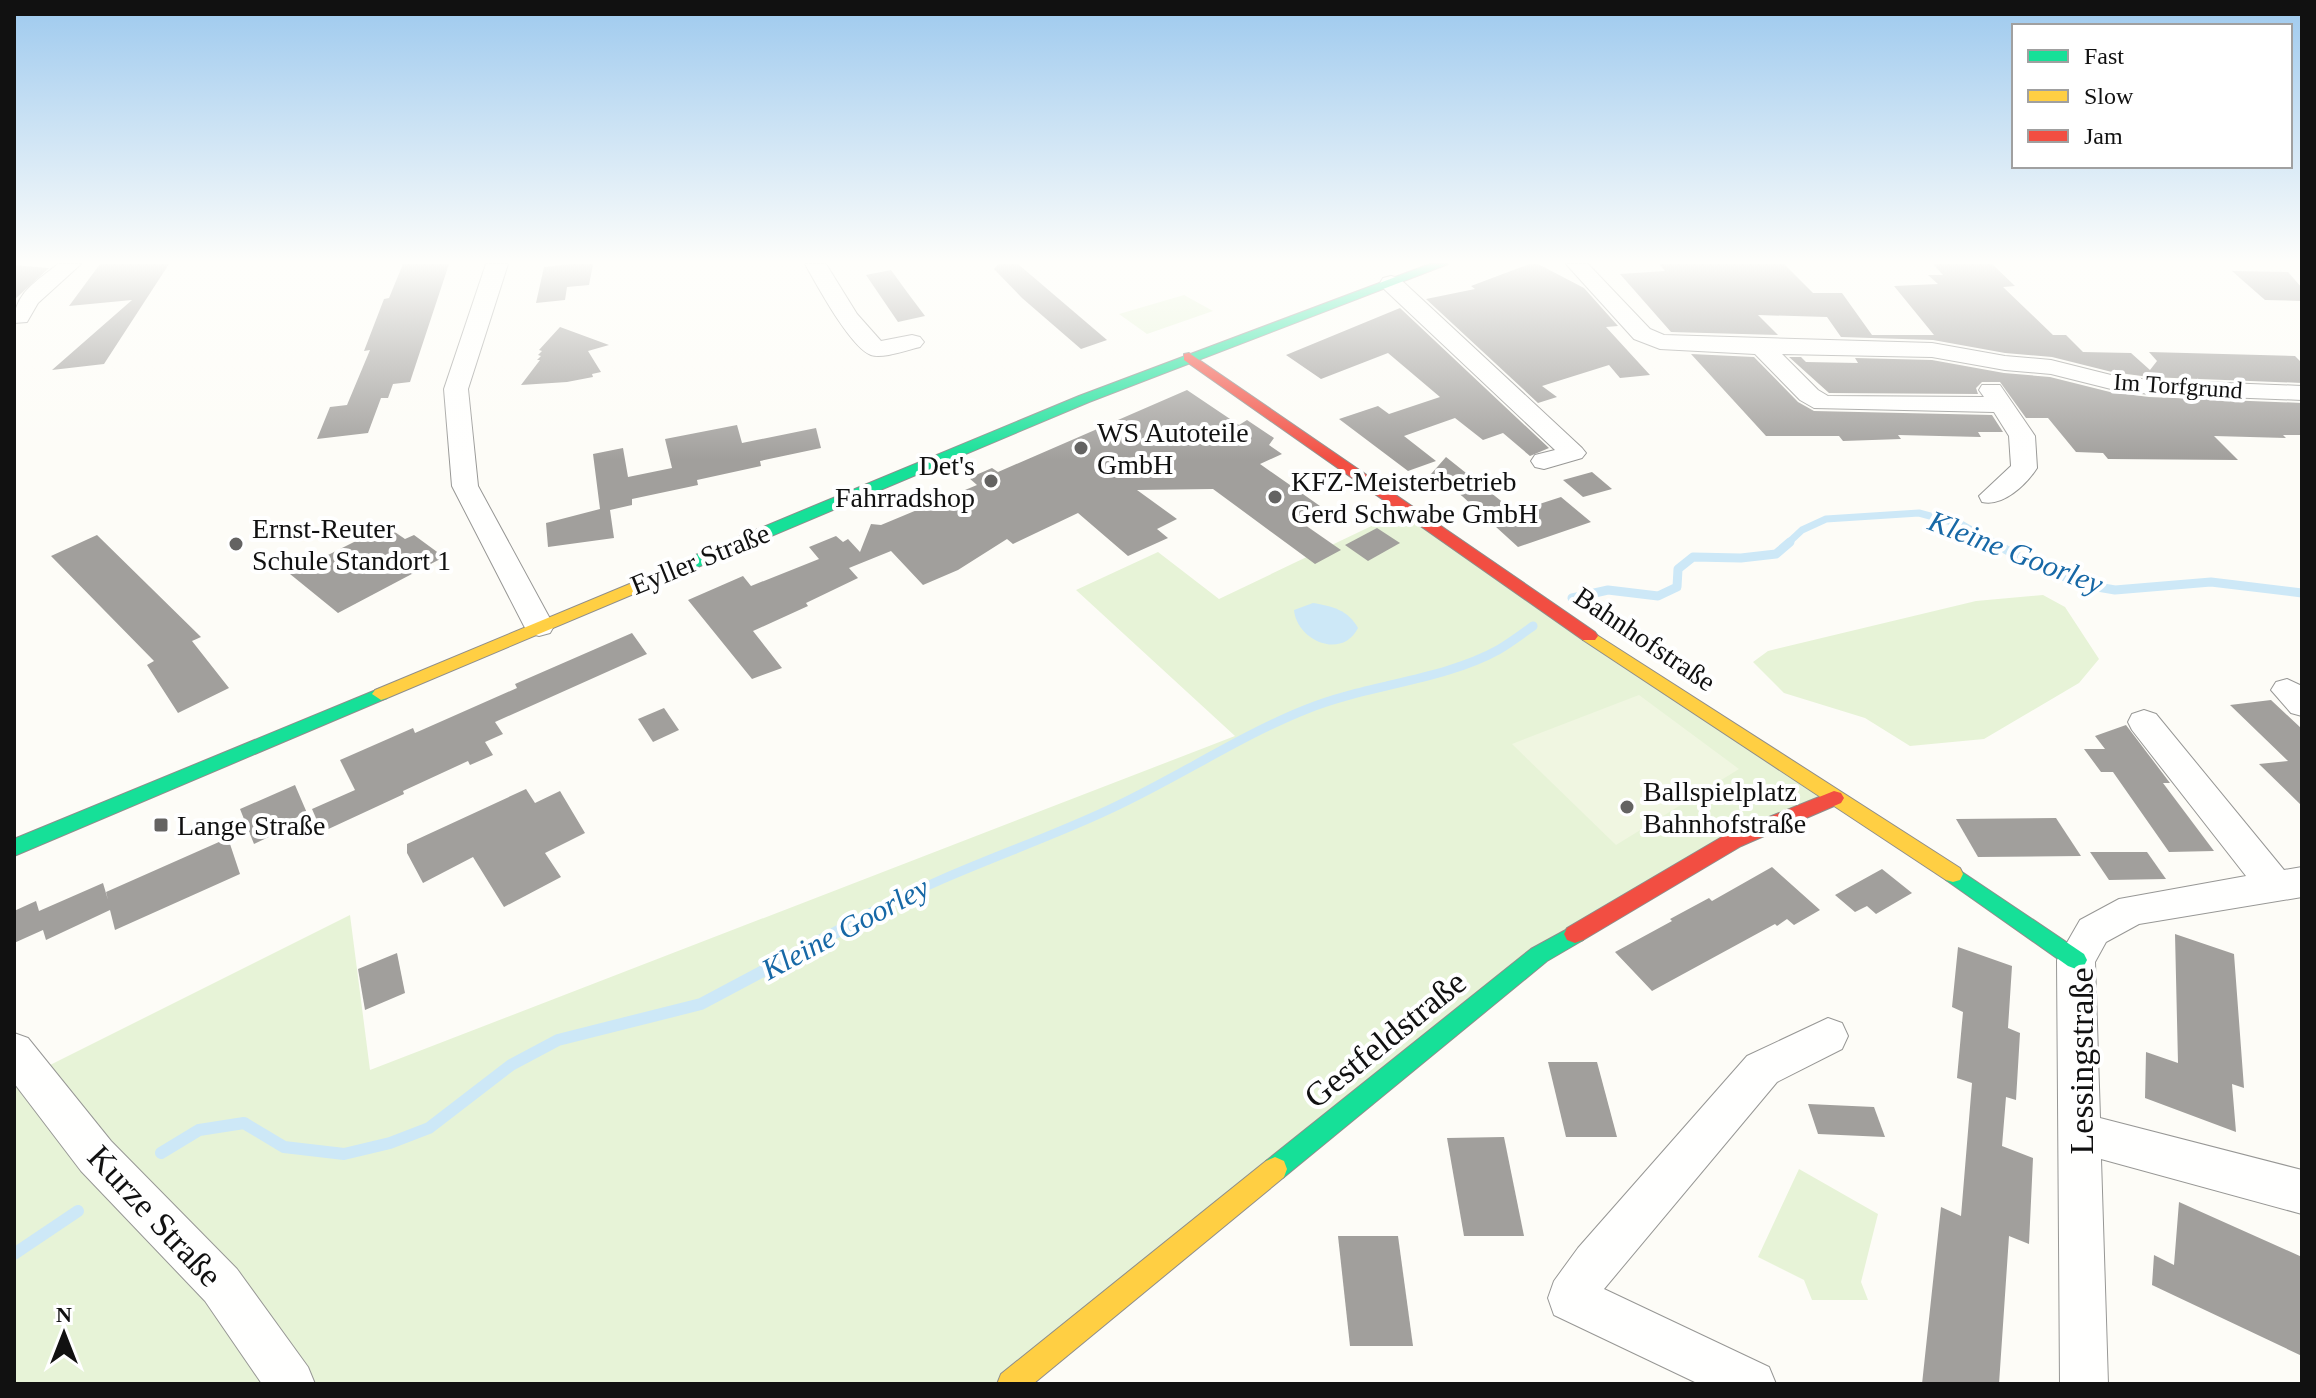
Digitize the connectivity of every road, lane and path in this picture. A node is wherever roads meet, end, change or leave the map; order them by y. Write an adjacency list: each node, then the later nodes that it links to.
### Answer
1 (476, 329): 14 (street)
2 (858, 329): 6 (street)
3 (1265, 329): 9 (street, Eyller Straße)
4 (1441, 329): 12 (street)
5 (1638, 329): 7 (street, Im Torfgrund)
6 (912, 342)
7 (1762, 347): 8 (street, Im Torfgrund); 11 (street)
8 (1962, 353): 10 (street, Im Torfgrund); 11 (street)
9 (1189, 357): 14 (street, Eyller Straße); 16 (street, Bahnhofstraße)
10 (2302, 393)
11 (2003, 405): 13 (street)
12 (1544, 461)
13 (1992, 496)
14 (539, 626): 17 (street, Eyller Straße)
15 (2144, 722): 18 (street, Lessingstraße)
16 (1834, 798): 19 (street, Bahnhofstraße); 25 (street, Gestfeldstraße)
17 (14, 848)
18 (2289, 884): 19 (street, Lessingstraße)
19 (2076, 960): 22 (street, Lessingstraße)
20 (1828, 1036): 26 (street)
21 (14, 1051): 24 (street, Kurze Straße)
22 (2080, 1133): 23 (street); 27 (street, Lessingstraße)
23 (2302, 1192)
24 (291, 1384)
25 (1011, 1384)
26 (1752, 1384)
27 (2084, 1384)

